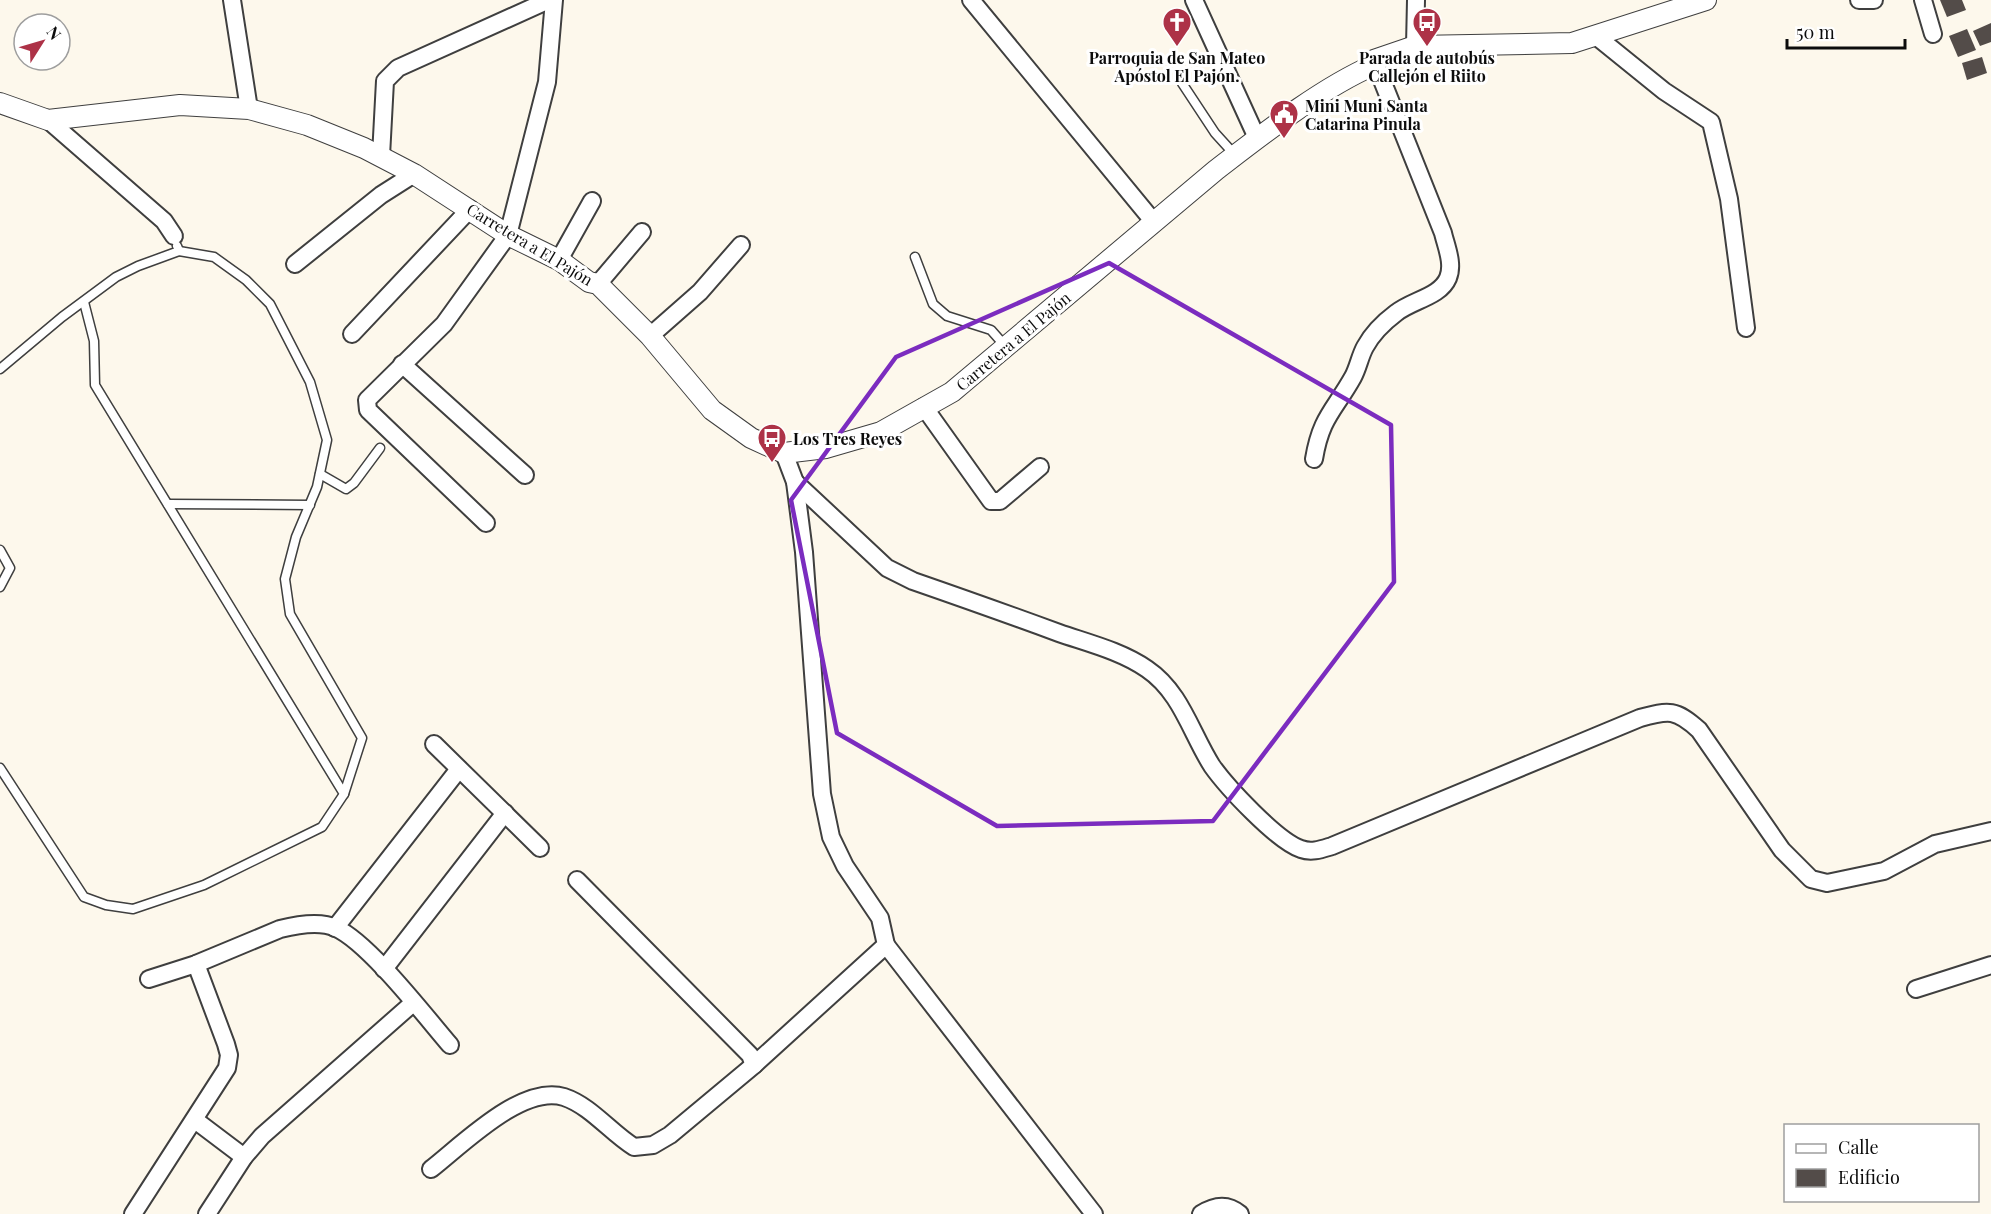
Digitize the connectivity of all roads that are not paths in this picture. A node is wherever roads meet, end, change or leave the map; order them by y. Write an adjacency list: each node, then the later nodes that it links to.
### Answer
1 (232, 0): 16 (street)
2 (549, 0): 21 (street)
3 (554, 0): 27 (street)
4 (970, 0): 25 (street)
5 (1194, 0): 19 (street)
6 (1416, 0): 13 (street)
7 (1707, 0): 12 (street, Carretera a El Pajón)
8 (1859, 0): 9 (street)
9 (1874, 0)
10 (1923, 0): 11 (street)
11 (1933, 34)
12 (1596, 36): 13 (street, Carretera a El Pajón); 35 (street)
13 (1415, 46): 14 (street, Carretera a El Pajón)
14 (1374, 60): 19 (street, Carretera a El Pajón); 44 (street)
15 (1182, 83): 20 (lane)
16 (249, 109): 18 (street, Carretera a El Pajón); 21 (street, Carretera a El Pajón)
17 (3, 110): 18 (street, Carretera a El Pajón)
18 (48, 120): 28 (street)
19 (1257, 138): 20 (street, Carretera a El Pajón)
20 (1235, 155): 25 (street, Carretera a El Pajón)
21 (381, 156): 22 (street, Carretera a El Pajón)
22 (414, 174): 24 (street, Carretera a El Pajón); 32 (street)
23 (592, 201): 31 (street)
24 (470, 209): 27 (street, Carretera a El Pajón); 36 (street)
25 (1153, 222): 38 (street, Carretera a El Pajón)
26 (642, 232): 33 (street)
27 (508, 235): 31 (street, Carretera a El Pajón); 39 (street)
28 (177, 244): 34 (lane); 46 (lane)
29 (741, 245): 37 (street)
30 (915, 257): 38 (lane)
31 (559, 260): 33 (street, Carretera a El Pajón)
32 (295, 264)
33 (598, 284): 37 (street, Carretera a El Pajón)
34 (84, 302): 40 (lane); 49 (lane)
35 (1746, 328)
36 (352, 334)
37 (650, 336): 43 (street, Carretera a El Pajón)
38 (1006, 348): 41 (street, Carretera a El Pajón)
39 (402, 364): 47 (street); 51 (street)
40 (0, 369)
41 (924, 407): 43 (street, Carretera a El Pajón); 45 (street)
42 (380, 448): 46 (lane)
43 (784, 453): 48 (street)
44 (1314, 459)
45 (1040, 467)
46 (320, 474): 50 (lane)
47 (525, 475)
48 (795, 482): 59 (street); 63 (street)
49 (168, 504): 50 (lane); 57 (lane)
50 (310, 505): 57 (lane)
51 (486, 523)
52 (0, 550): 53 (lane)
53 (0, 587)
54 (434, 744): 56 (street)
55 (0, 768): 57 (lane)
56 (459, 769): 58 (street); 62 (street)
57 (344, 794)
58 (505, 813): 60 (street); 66 (street)
59 (1991, 831)
60 (540, 848)
61 (578, 880): 71 (street)
62 (335, 927): 64 (street); 66 (street)
63 (886, 945): 71 (street); 77 (street)
64 (196, 964): 67 (street); 72 (street)
65 (1991, 965): 68 (street)
66 (384, 969): 69 (street)
67 (149, 979)
68 (1916, 988)
69 (413, 1003): 70 (street); 73 (street)
70 (450, 1045)
71 (754, 1065): 74 (street)
72 (195, 1120): 73 (street); 75 (street)
73 (244, 1157): 76 (street)
74 (431, 1169)
75 (133, 1214)
76 (207, 1214)
77 (1094, 1214)
78 (1201, 1214): 79 (street)
79 (1240, 1214)

